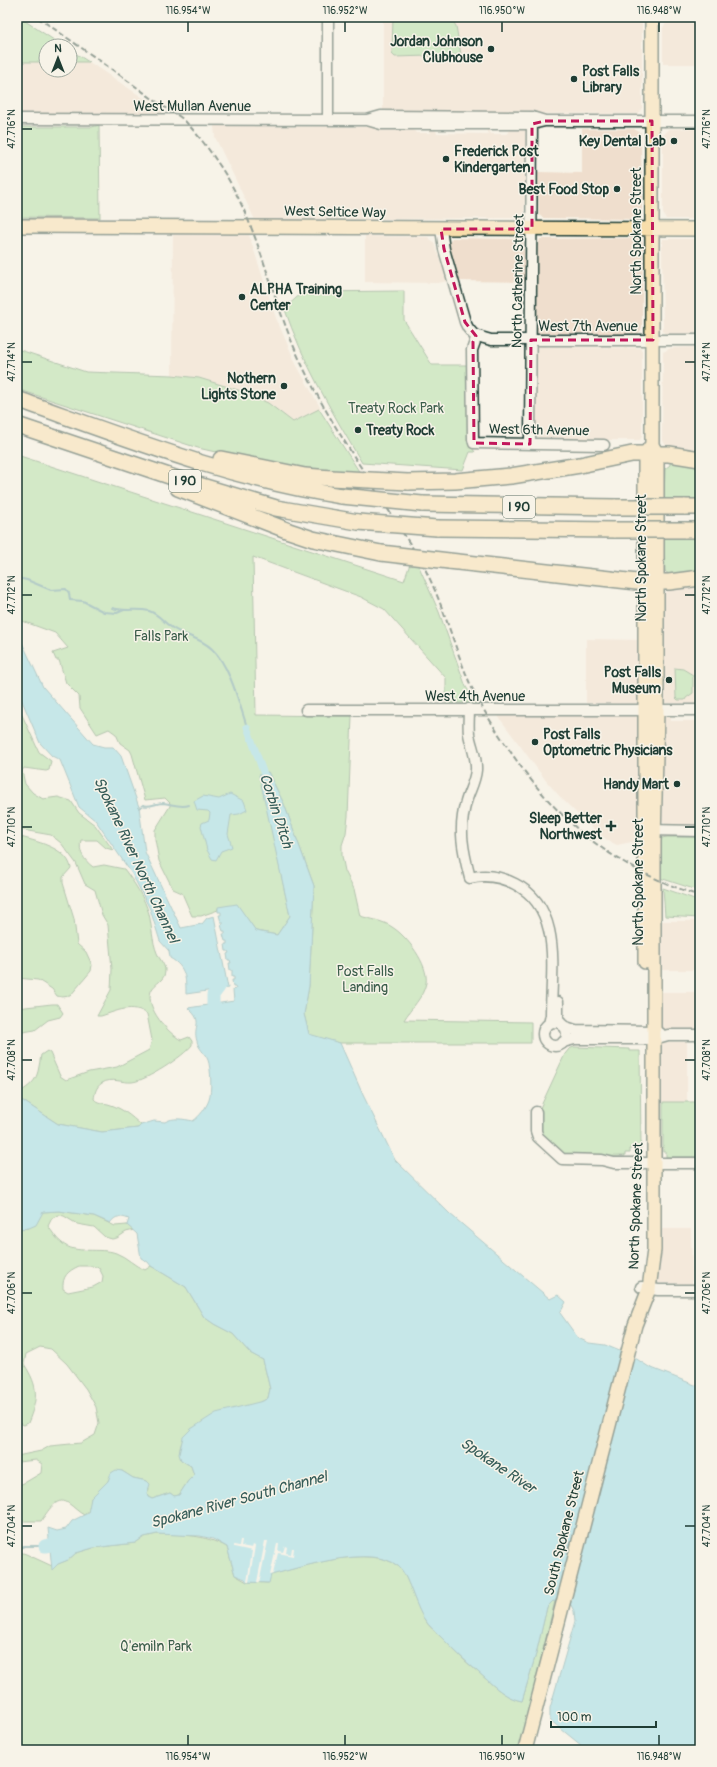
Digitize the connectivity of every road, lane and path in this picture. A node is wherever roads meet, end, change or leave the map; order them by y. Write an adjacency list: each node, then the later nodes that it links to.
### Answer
1 (328, 17): 4 (street)
2 (652, 17): 6 (main road, North Spokane Street)
3 (17, 119): 4 (street, West Mullan Avenue)
4 (328, 120): 5 (street, West Mullan Avenue)
5 (532, 121): 6 (street, West Mullan Avenue); 10 (street, North Catherine Street)
6 (652, 121): 7 (street, West Mullan Avenue); 11 (main road, North Spokane Street)
7 (700, 121)
8 (17, 226): 9 (main road, West Seltice Way)
9 (441, 229): 10 (main road, West Seltice Way); 13 (street)
10 (532, 229): 11 (main road, West Seltice Way); 14 (street, North Catherine Street)
11 (652, 229): 12 (main road, West Seltice Way); 15 (main road, North Spokane Street)
12 (700, 229)
13 (477, 336): 14 (street, West 7th Avenue); 20 (street, West 6th Avenue)
14 (531, 340): 15 (street, West 7th Avenue); 20 (street, North Catherine Street)
15 (653, 340): 16 (street, West 7th Avenue); 22 (main road, North Spokane Street)
16 (700, 340)
17 (17, 398): 22 (highway, bridge); 24 (highway, I 90, bridge)
18 (17, 425): 19 (highway, I 90)
19 (62, 440): 25 (highway, I 90, bridge); 27 (highway, bridge)
20 (530, 444): 21 (street, West 6th Avenue)
21 (604, 445)
22 (651, 451): 23 (highway); 27 (main road, North Spokane Street)
23 (700, 459)
24 (700, 507)
25 (700, 530)
26 (700, 578): 27 (highway)
27 (652, 582): 30 (main road, North Spokane Street)
28 (469, 709): 29 (street, West 4th Avenue); 30 (street, West 4th Avenue); 34 (street)
29 (306, 710)
30 (651, 710): 31 (street, West 4th Avenue); 32 (main road, North Spokane Street)
31 (700, 710)
32 (649, 830): 33 (street); 37 (main road, North Spokane Street)
33 (700, 830)
34 (469, 875): 35 (street); 36 (street)
35 (549, 1024): 36 (street); 39 (street)
36 (562, 1025): 37 (street); 39 (street)
37 (650, 1035): 38 (street); 39 (street); 41 (main road, North Spokane Street)
38 (700, 1035)
39 (563, 1042)
40 (536, 1112): 41 (street)
41 (651, 1163): 42 (street); 43 (main road, North Spokane Street)
42 (700, 1163)
43 (645, 1288): 44 (street); 45 (main road, North Spokane Street)
44 (700, 1290)
45 (635, 1324): 46 (main road, South Spokane Street)
46 (526, 1750)

